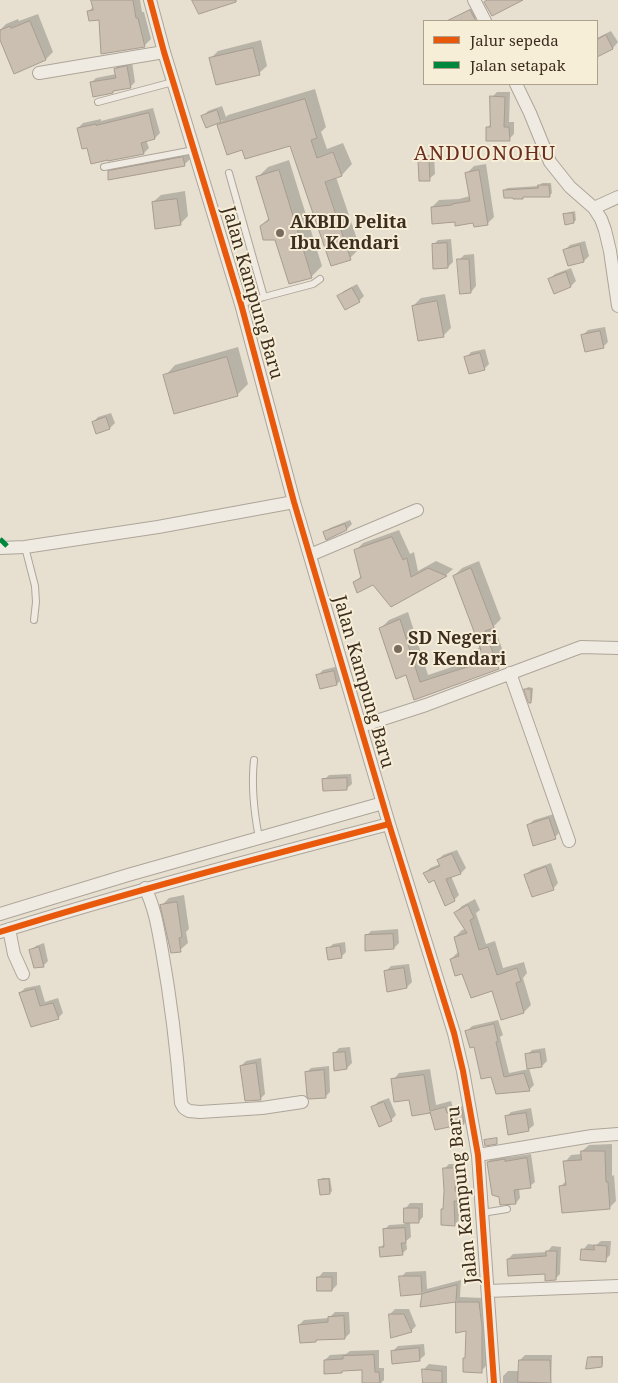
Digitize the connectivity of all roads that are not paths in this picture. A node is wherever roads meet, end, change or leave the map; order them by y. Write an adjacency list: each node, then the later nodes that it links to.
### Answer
1 (150, 0): 4 (street, Jalan Kampung Baru)
2 (474, 0): 3 (street)
3 (484, 20)
4 (164, 52): 5 (street); 6 (street, Jalan Kampung Baru)
5 (39, 73)
6 (173, 82): 8 (lane); 9 (street, Jalan Kampung Baru)
7 (516, 85): 13 (street)
8 (98, 102)
9 (194, 150): 10 (lane); 16 (street, Jalan Kampung Baru)
10 (104, 167)
11 (229, 173): 15 (lane)
12 (618, 197): 13 (street)
13 (594, 208): 17 (street)
14 (320, 279): 15 (lane)
15 (264, 297): 16 (lane)
16 (241, 304): 18 (street, Jalan Kampung Baru)
17 (618, 306)
18 (294, 502): 20 (street); 22 (street, Jalan Kampung Baru)
19 (417, 510): 22 (street)
20 (25, 547): 21 (street); 23 (lane)
21 (0, 548)
22 (310, 555): 26 (street, Jalan Kampung Baru)
23 (34, 620)
24 (618, 648): 25 (street)
25 (510, 673): 26 (street); 31 (street)
26 (360, 726): 28 (street, Jalan Kampung Baru)
27 (254, 760): 30 (lane)
28 (383, 802): 29 (street, Jalan Kampung Baru); 30 (street)
29 (390, 824): 32 (street); 38 (street, Jalan Kampung Baru)
30 (259, 838): 33 (street)
31 (569, 841)
32 (145, 888): 34 (street); 36 (street)
33 (0, 914)
34 (5, 930): 35 (street)
35 (23, 974)
36 (302, 1102)
37 (618, 1134): 38 (street)
38 (478, 1155): 40 (street, Jalan Kampung Baru)
39 (507, 1209): 40 (lane)
40 (482, 1213): 42 (street, Jalan Kampung Baru)
41 (618, 1286): 42 (street)
42 (488, 1291): 43 (street, Jalan Kampung Baru)
43 (494, 1383)

